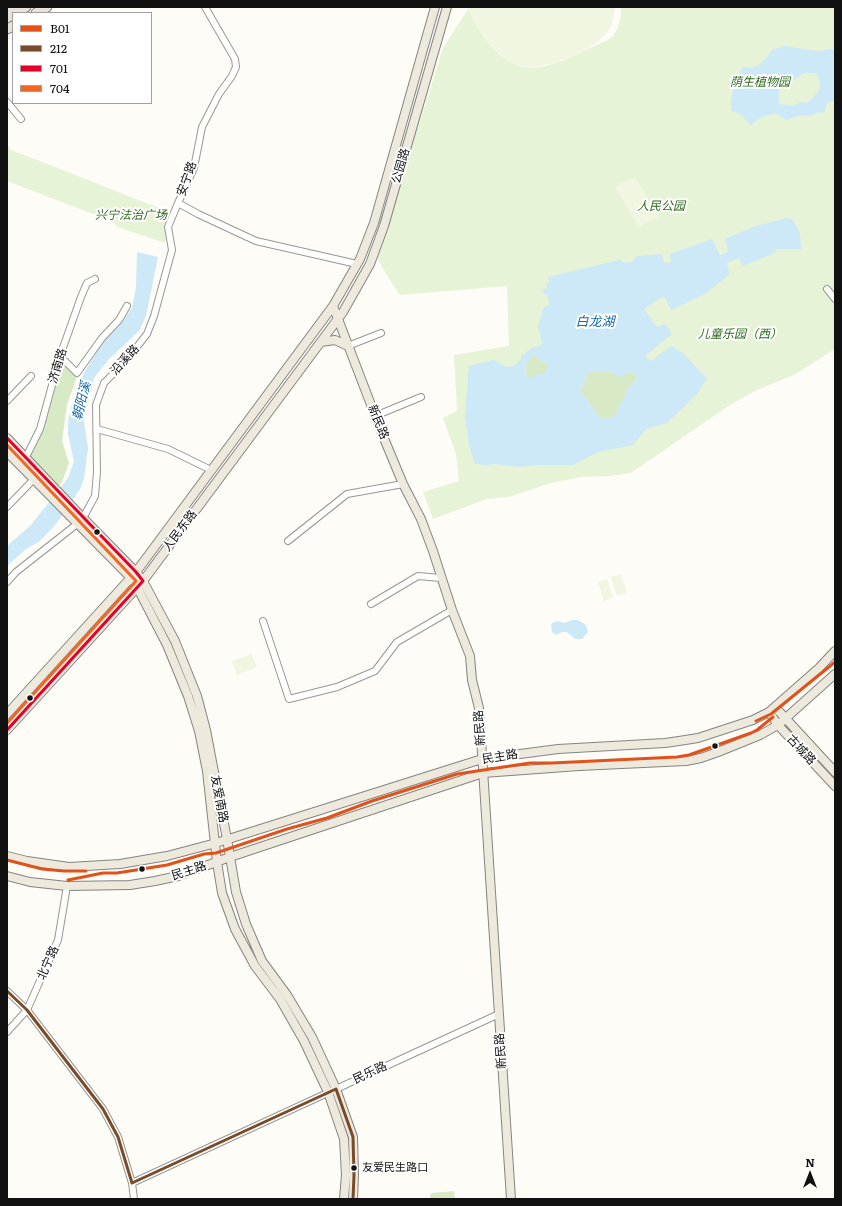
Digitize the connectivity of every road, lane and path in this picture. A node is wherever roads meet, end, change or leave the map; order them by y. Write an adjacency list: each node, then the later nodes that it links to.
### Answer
1 (13, 7): 6 (highway)
2 (47, 7): 7 (highway)
3 (205, 7): 10 (street, 安宁路)
4 (435, 7): 11 (main road, 公园路)
5 (447, 7): 17 (main road, 公园路)
6 (7, 10)
7 (38, 12)
8 (7, 102): 9 (street)
9 (21, 119)
10 (178, 203): 11 (street, 安宁路); 26 (street, 沿溪路)
11 (357, 264): 16 (main road, 公园路)
12 (95, 279): 21 (street, 济南路)
13 (827, 289): 14 (street)
14 (835, 298)
15 (127, 306): 21 (street)
16 (333, 306): 17 (main road, 新民路); 30 (main road, 人民东路)
17 (338, 319): 19 (main road, 人民东路); 20 (main road, 新民路)
18 (381, 333): 20 (street)
19 (321, 342): 20 (main road); 39 (main road, 人民东路)
20 (348, 346): 25 (main road, 新民路)
21 (60, 356): 29 (street, 济南路)
22 (31, 376): 24 (street)
23 (421, 397): 25 (street)
24 (7, 401)
25 (375, 416): 32 (main road, 新民路)
26 (97, 429): 30 (street); 34 (street, 沿溪路)
27 (7, 438): 29 (main road, 友爱南路)
28 (7, 452): 31 (main road, 友爱南路)
29 (26, 457): 34 (main road, 友爱南路)
30 (211, 470): 36 (main road, 人民东路)
31 (36, 482): 33 (street); 34 (main road, 友爱南路)
32 (403, 484): 35 (street); 37 (main road, 新民路)
33 (7, 507)
34 (78, 520): 36 (main road, 友爱南路); 38 (street)
35 (288, 541)
36 (134, 575): 39 (main road, 友爱南路); 46 (main road, 人民东路)
37 (441, 578): 40 (street); 41 (main road, 新民路)
38 (7, 582)
39 (140, 584): 49 (main road, 人民东路); 54 (main road, 友爱南路); 55 (main road, 友爱南路)
40 (371, 604)
41 (452, 610): 42 (street); 50 (main road, 新民路)
42 (263, 621)
43 (835, 651): 45 (main road, 民主路)
44 (835, 674): 47 (main road, 民主路)
45 (772, 710): 47 (main road, 古城路); 48 (main road, 古城路); 50 (main road, 民主路)
46 (7, 714)
47 (785, 719): 48 (main road, 民主路); 51 (main road, 古城路)
48 (778, 725): 52 (main road, 民主路); 53 (main road, 古城路)
49 (7, 730)
50 (482, 759): 52 (main road, 新民路); 54 (main road, 民主路)
51 (835, 772)
52 (484, 773): 57 (main road, 民主路); 63 (main road, 新民路)
53 (835, 786)
54 (227, 839): 55 (main road, 民主路); 57 (main road, 友爱南路)
55 (216, 843): 56 (main road, 民主路); 58 (main road, 友爱南路)
56 (7, 856)
57 (230, 857): 58 (main road, 民主路); 65 (main road, 友爱南路)
58 (217, 862): 60 (main road, 民主路); 65 (main road, 友爱南路)
59 (7, 876): 60 (main road, 民主路)
60 (67, 886): 62 (street, 北宁路)
61 (7, 992): 62 (street)
62 (26, 1010): 64 (street, 北宁路); 66 (street)
63 (499, 1014): 65 (street, 民乐路); 70 (main road, 新民路)
64 (7, 1032)
65 (332, 1091): 66 (street, 民乐路); 68 (main road, 友爱南路); 69 (main road, 友爱南路)
66 (132, 1183): 67 (street)
67 (134, 1199)
68 (344, 1199)
69 (353, 1199)
70 (511, 1199)

